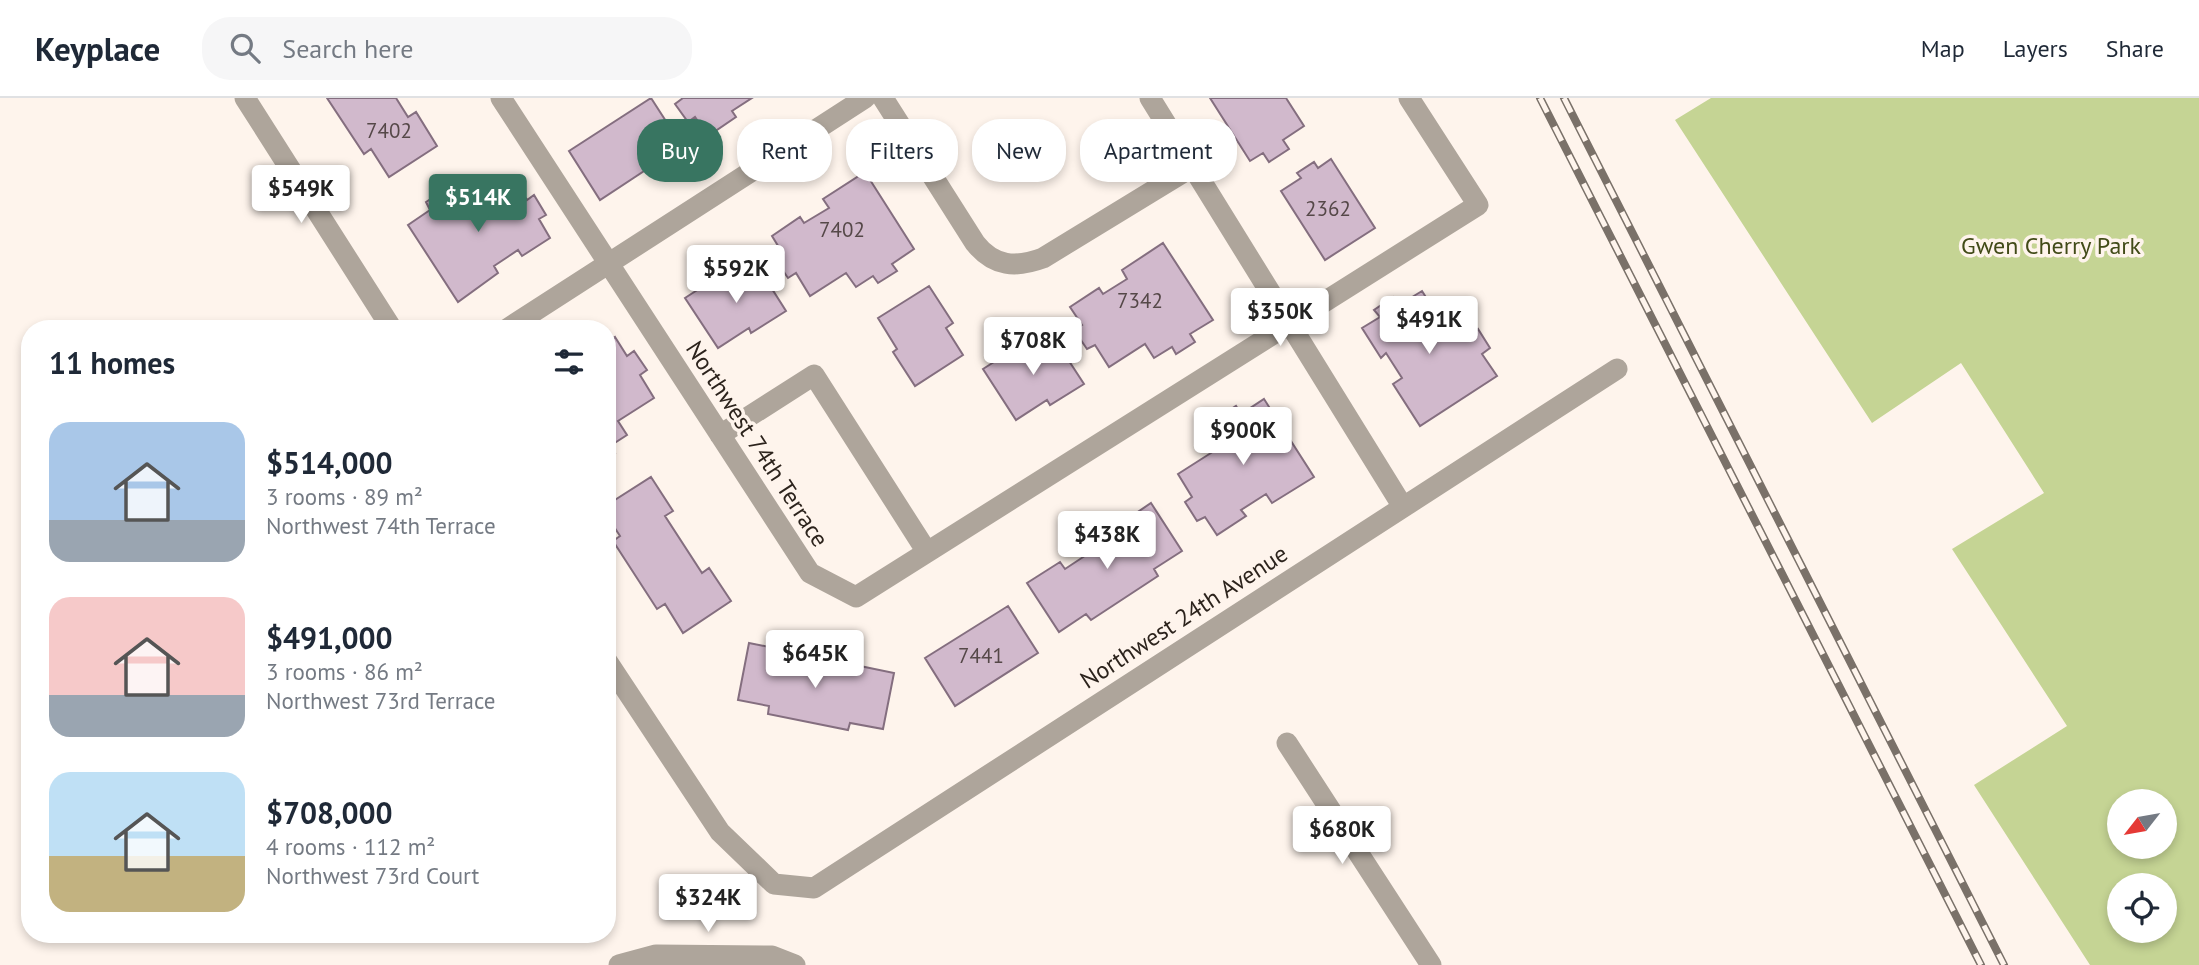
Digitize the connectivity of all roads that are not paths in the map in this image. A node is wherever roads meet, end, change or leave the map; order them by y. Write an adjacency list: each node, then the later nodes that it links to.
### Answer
1 (245, 98): 11 (street)
2 (501, 98): 10 (street, Northwest 74th Terrace)
3 (865, 98): 10 (street)
4 (883, 98): 8 (street)
5 (1150, 98): 7 (street)
6 (1409, 98): 13 (street)
7 (1163, 119)
8 (1167, 182)
9 (1201, 182): 13 (street)
10 (609, 263): 12 (street); 15 (street, Northwest 74th Terrace)
11 (386, 320)
12 (521, 320)
13 (1290, 324): 16 (street); 17 (street)
14 (1617, 369): 16 (street, Northwest 24th Avenue)
15 (720, 435): 17 (street, Northwest 74th Terrace); 17 (street)
16 (1403, 507): 18 (street, Northwest 24th Avenue)
17 (927, 552)
18 (616, 675)
19 (1287, 743): 22 (street)
20 (619, 965): 21 (street)
21 (795, 965)
22 (1432, 965)

